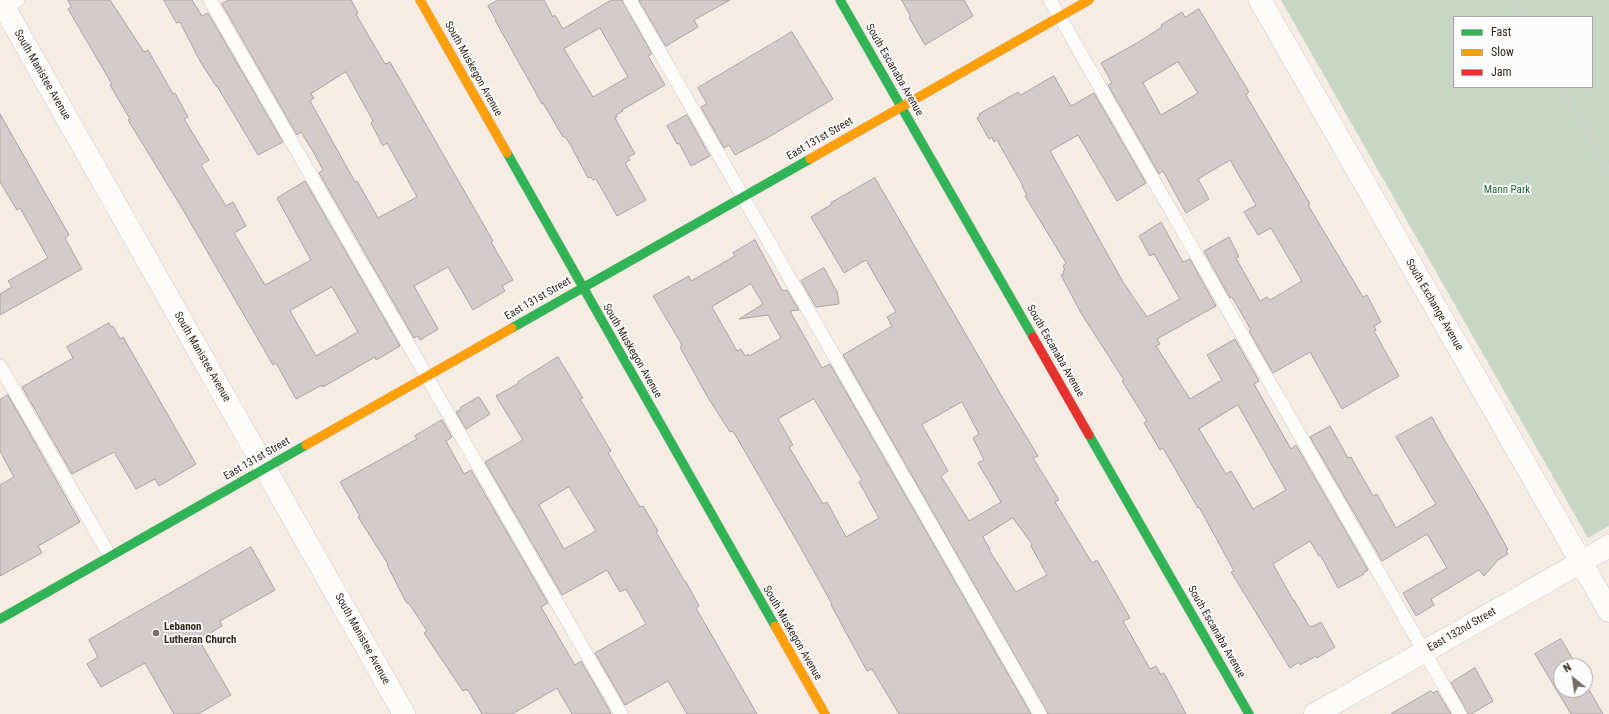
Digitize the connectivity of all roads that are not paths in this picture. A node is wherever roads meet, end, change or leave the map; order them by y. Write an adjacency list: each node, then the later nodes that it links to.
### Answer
1 (210, 0): 14 (lane)
2 (420, 0): 12 (street, South Muskegon Avenue)
3 (630, 0): 11 (lane)
4 (840, 0): 10 (street, South Escanaba Avenue)
5 (1050, 0): 9 (lane)
6 (1089, 0): 9 (street, East 131st Street)
7 (1260, 0): 18 (street, South Exchange Avenue)
8 (5, 4): 15 (street, South Manistee Avenue)
9 (1060, 17): 10 (street, East 131st Street); 21 (lane)
10 (901, 107): 11 (street, East 131st Street); 26 (street, South Escanaba Avenue)
11 (743, 197): 12 (street, East 131st Street); 25 (lane)
12 (582, 288): 14 (street, East 131st Street); 24 (street, South Muskegon Avenue)
13 (0, 366): 17 (lane)
14 (426, 377): 15 (street, East 131st Street); 23 (lane)
15 (265, 468): 17 (street, East 131st Street); 22 (street, South Manistee Avenue)
16 (1609, 546): 18 (street, East 132nd Street)
17 (110, 556): 20 (street, East 131st Street)
18 (1581, 562): 19 (street, South Exchange Avenue); 21 (street, East 132nd Street)
19 (1609, 611)
20 (0, 618)
21 (1424, 652): 27 (street, East 132nd Street); 28 (lane)
22 (404, 714)
23 (621, 714)
24 (825, 714)
25 (1040, 714)
26 (1249, 714)
27 (1315, 714)
28 (1460, 714)

